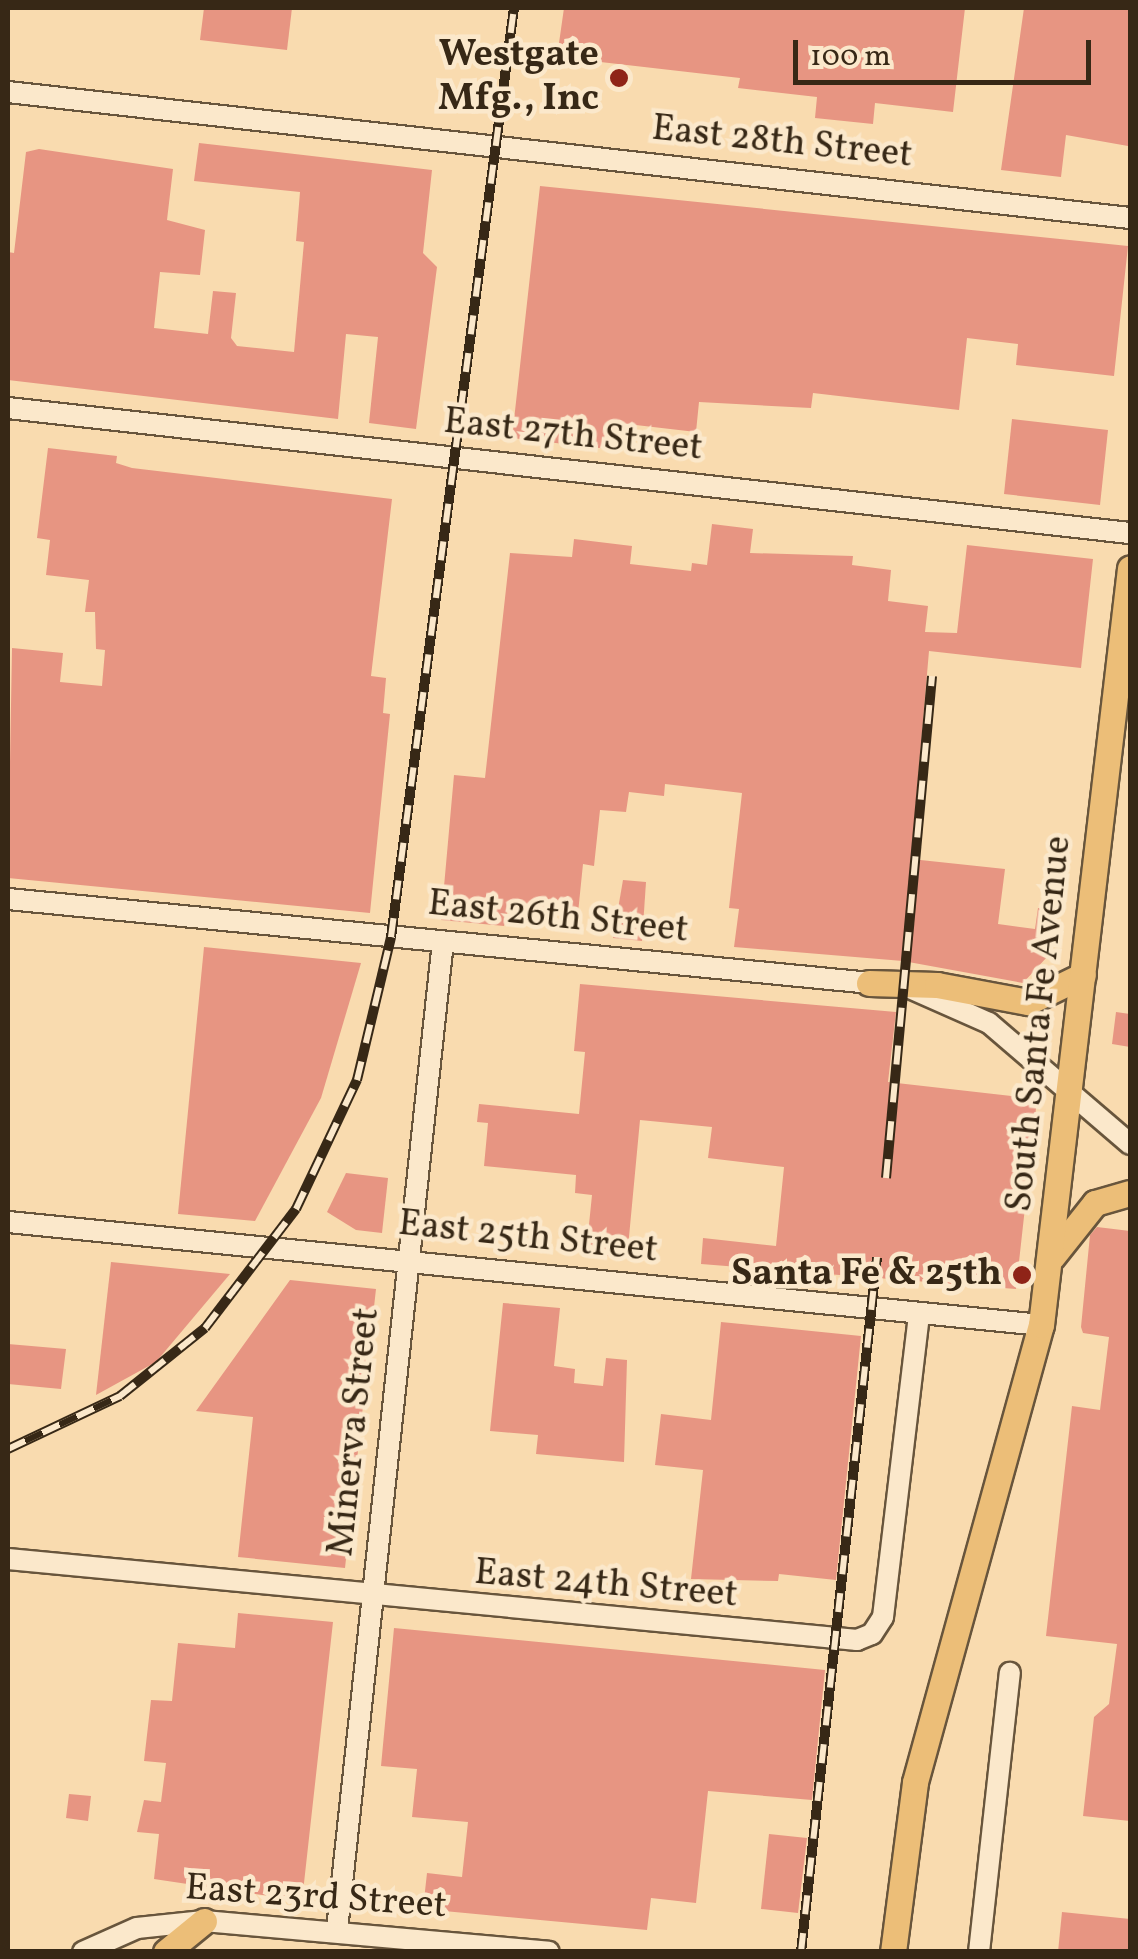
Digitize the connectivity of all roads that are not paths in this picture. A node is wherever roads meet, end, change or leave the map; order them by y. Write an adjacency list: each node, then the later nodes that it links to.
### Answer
1 (8, 92): 2 (street, East 28th Street)
2 (1130, 218)
3 (8, 408): 4 (street, East 27th Street)
4 (1130, 534)
5 (1130, 568): 8 (main road, South Santa Fe Avenue)
6 (8, 900): 7 (street, East 26th Street)
7 (443, 942): 9 (street, East 26th Street); 15 (street, Minerva Street)
8 (1083, 976): 9 (main road); 10 (main road, South Santa Fe Avenue)
9 (869, 983): 10 (street, East 26th Street)
10 (1070, 1090): 11 (street); 14 (main road, South Santa Fe Avenue)
11 (1130, 1144)
12 (1130, 1193): 14 (main road)
13 (8, 1222): 15 (street, East 25th Street)
14 (1052, 1257): 17 (main road, South Santa Fe Avenue)
15 (409, 1262): 16 (street, East 25th Street); 19 (street, Minerva Street)
16 (919, 1313): 17 (street, East 25th Street); 19 (street, East 24th Street)
17 (1041, 1325): 23 (main road, South Santa Fe Avenue)
18 (8, 1559): 19 (street, East 24th Street)
19 (373, 1598): 22 (street, Minerva Street)
20 (1010, 1673): 27 (street)
21 (204, 1922): 22 (street, East 23rd Street); 24 (street, East 23rd Street); 25 (main road)
22 (337, 1930): 26 (street, East 23rd Street)
23 (895, 1939)
24 (83, 1952)
25 (166, 1952)
26 (549, 1952)
27 (978, 1952)

